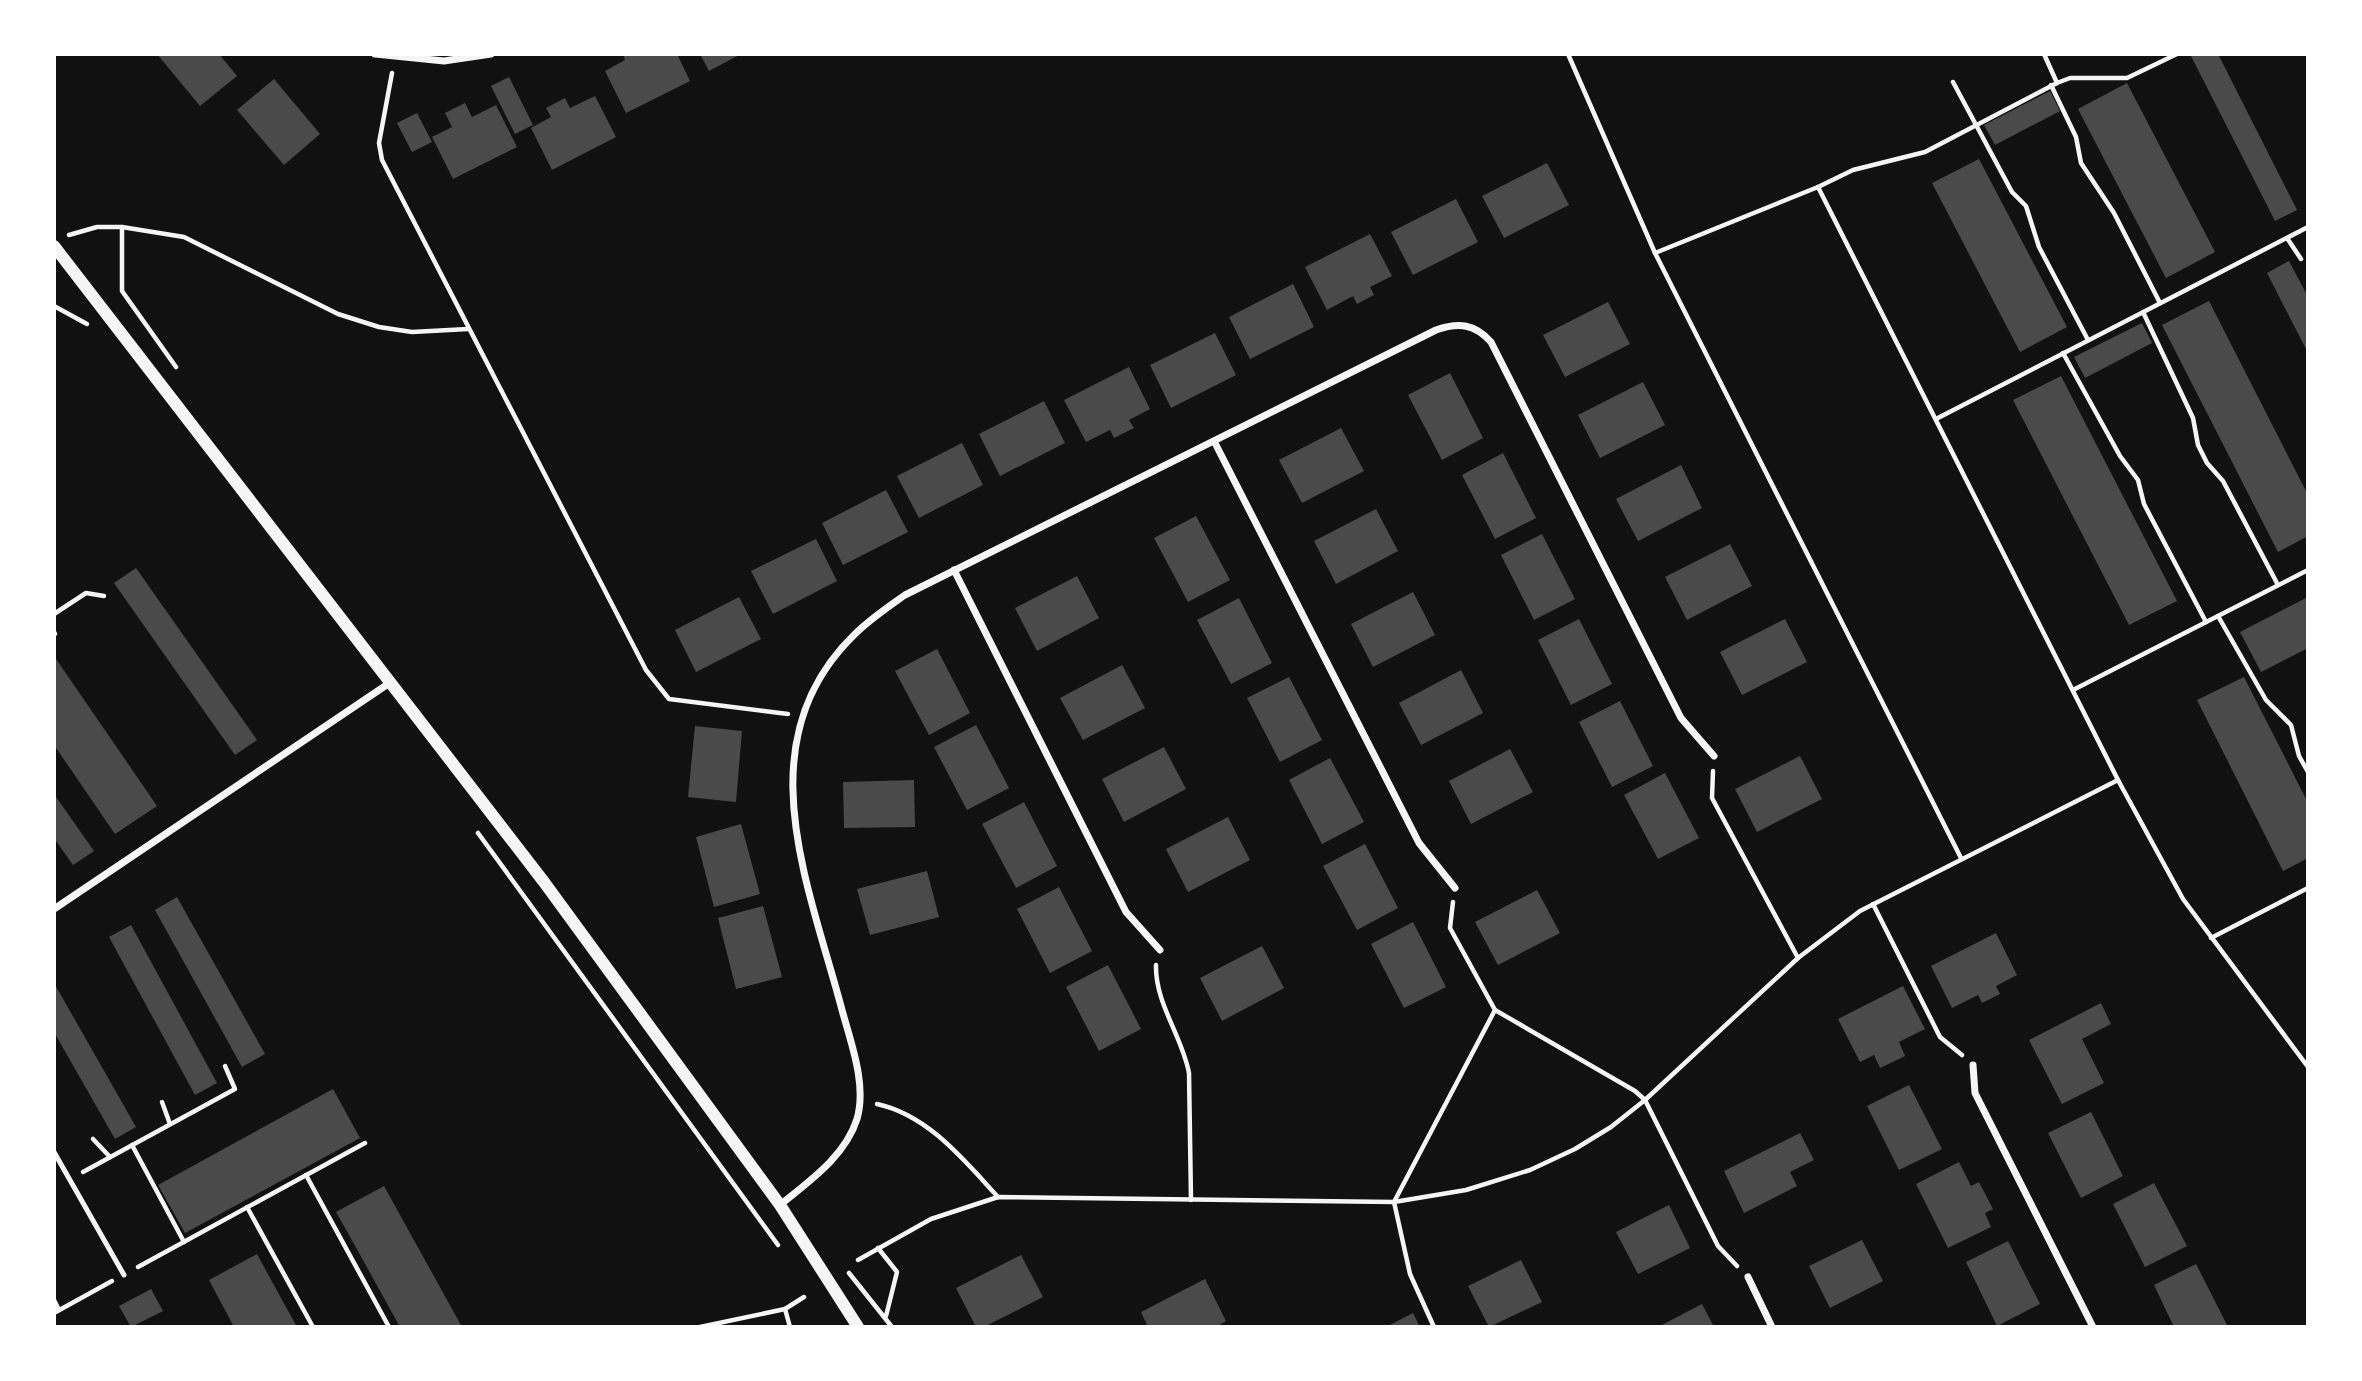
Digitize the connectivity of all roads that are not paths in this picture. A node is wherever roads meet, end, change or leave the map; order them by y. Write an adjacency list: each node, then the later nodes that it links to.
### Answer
1 (375, 54): 2 (street)
2 (491, 54)
3 (59, 242): 6 (street)
4 (1214, 441): 5 (street); 7 (street); 8 (street)
5 (954, 570): 10 (street); 13 (street)
6 (391, 682): 9 (street); 13 (street)
7 (1714, 756)
8 (1455, 888)
9 (54, 909)
10 (1160, 950)
11 (1973, 1065): 18 (street)
12 (54, 1152): 14 (lane)
13 (780, 1205): 16 (street)
14 (124, 1275)
15 (1748, 1277): 17 (street)
16 (858, 1327)
17 (1772, 1327)
18 (2093, 1327)

